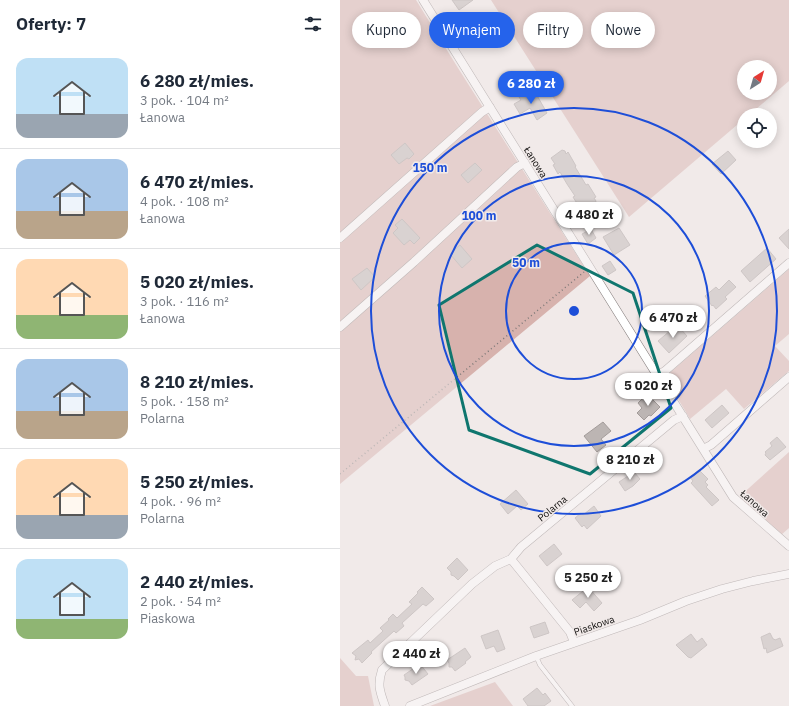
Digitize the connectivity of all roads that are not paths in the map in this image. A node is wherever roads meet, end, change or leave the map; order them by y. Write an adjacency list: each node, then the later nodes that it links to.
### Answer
1 (423, 0): 2 (street, Łanowa)
2 (490, 107): 3 (street, Łanowa); 4 (street)
3 (525, 163): 6 (street); 7 (street, Łanowa)
4 (340, 238)
5 (789, 263): 7 (street)
6 (340, 327)
7 (658, 375): 9 (street, Łanowa)
8 (789, 377): 10 (street)
9 (683, 416): 10 (street, Łanowa); 12 (street, Polarna)
10 (703, 449): 11 (street, Łanowa)
11 (789, 546)
12 (511, 559): 14 (street); 16 (street, Polarna)
13 (789, 574): 14 (street, Piaskowa)
14 (574, 642): 15 (street, Piaskowa)
15 (536, 656): 17 (street, Piaskowa); 18 (lane)
16 (385, 706)
17 (410, 706)
18 (572, 706)

